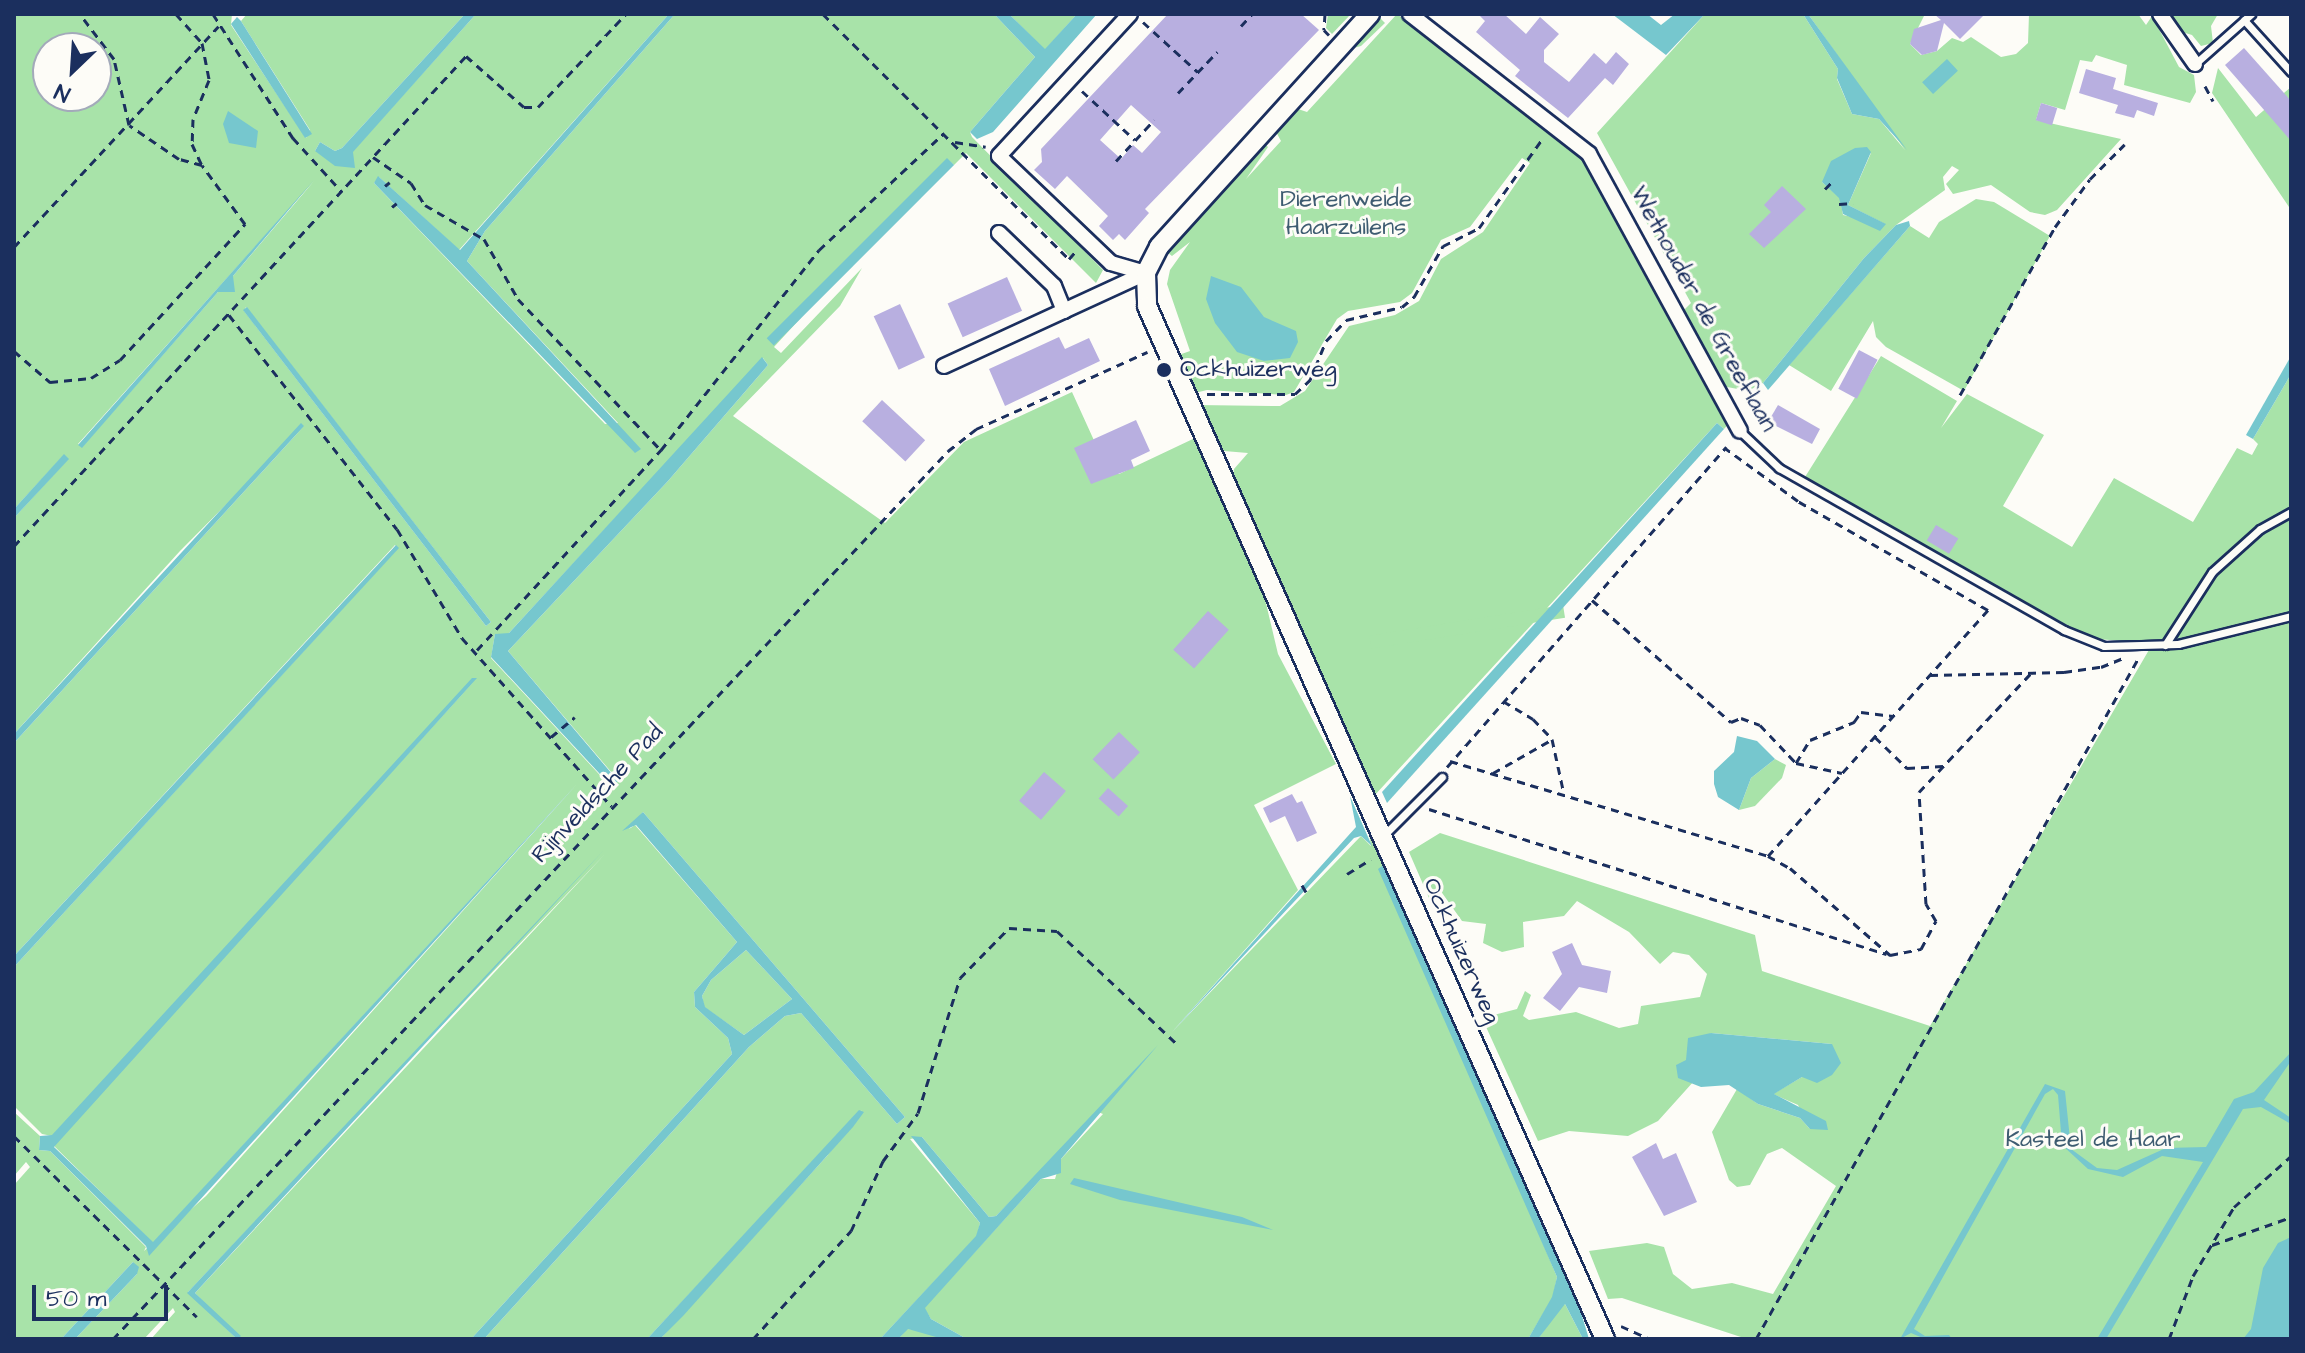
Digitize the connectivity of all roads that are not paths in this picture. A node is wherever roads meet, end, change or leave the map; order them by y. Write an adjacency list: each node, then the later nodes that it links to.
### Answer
1 (1132, 14): 9 (street)
2 (1370, 14): 9 (street)
3 (1410, 14): 12 (street, Wethouder de Greeflaan)
4 (2160, 14): 6 (street)
5 (2247, 17): 6 (lane); 7 (lane)
6 (2195, 64)
7 (2291, 72)
8 (999, 233): 10 (street)
9 (1146, 273): 10 (street); 17 (street, Ockhuizerweg)
10 (1064, 311): 11 (street)
11 (944, 366)
12 (1740, 431): 15 (lane, Wethouder de Greeflaan)
13 (2291, 512): 15 (lane)
14 (2291, 616): 15 (lane, Wethouder de Greeflaan)
15 (2165, 645)
16 (1442, 777): 17 (lane)
17 (1386, 843): 18 (street, Ockhuizerweg)
18 (1605, 1339)

